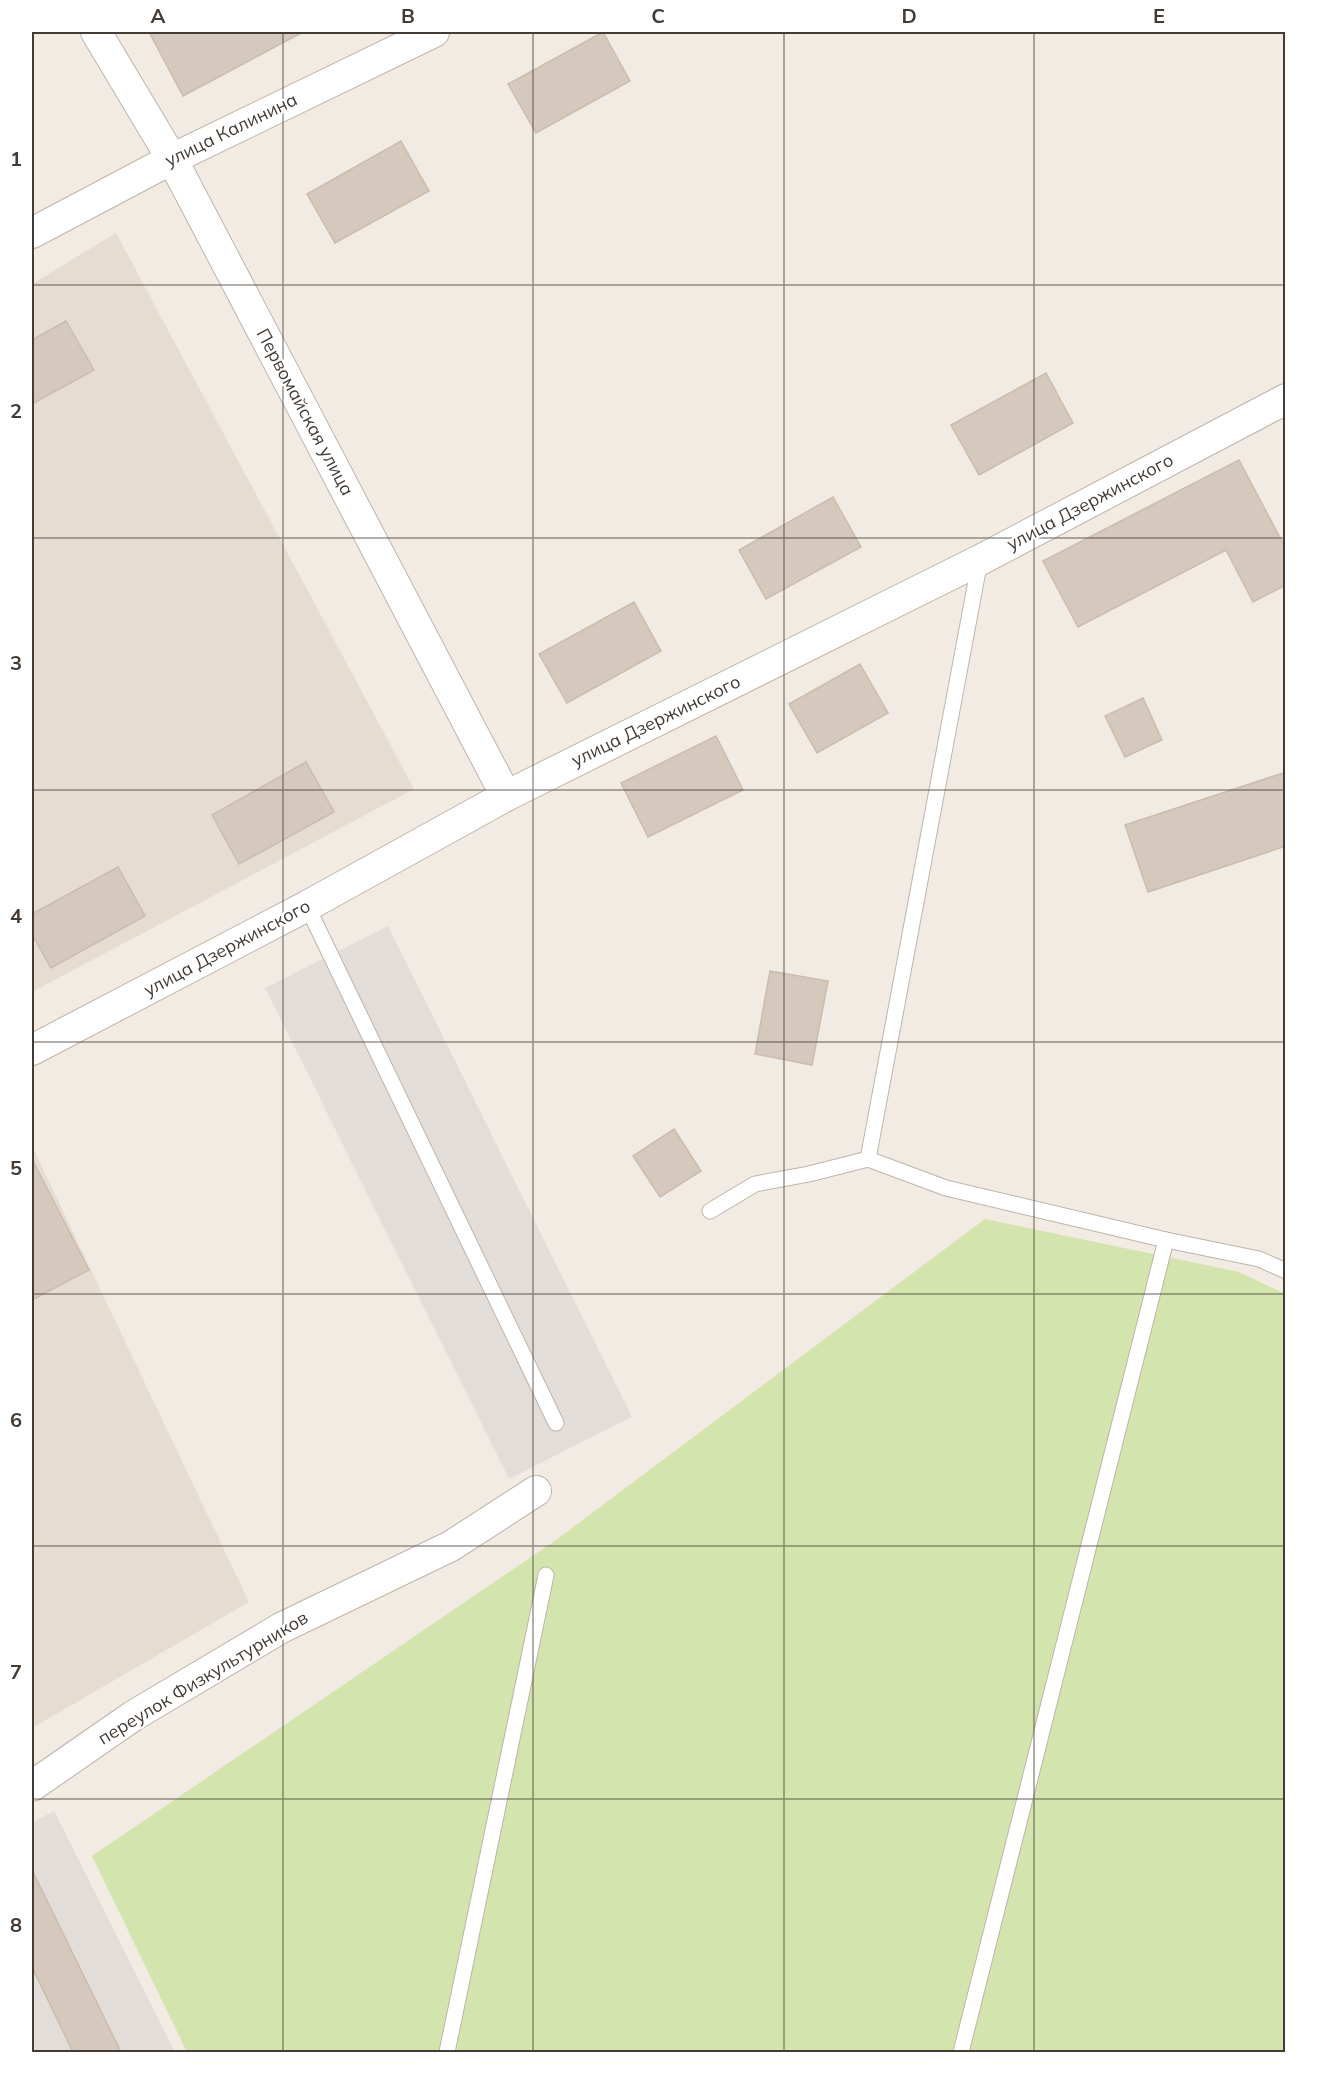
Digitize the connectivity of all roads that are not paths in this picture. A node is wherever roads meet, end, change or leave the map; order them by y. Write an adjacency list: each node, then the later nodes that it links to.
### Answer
1 (96, 32): 3 (street, Первомайская улица)
2 (434, 32): 3 (street, улица Калинина)
3 (172, 159): 4 (street, улица Калинина); 7 (street, Первомайская улица)
4 (32, 233)
5 (1286, 399): 6 (street, улица Дзержинского)
6 (980, 560): 7 (street, улица Дзержинского); 10 (lane)
7 (506, 796): 8 (street, улица Дзержинского)
8 (307, 906): 9 (street, улица Дзержинского); 14 (lane)
9 (32, 1050)
10 (868, 1159): 11 (lane); 12 (lane)
11 (710, 1211)
12 (1166, 1240): 13 (lane); 19 (lane)
13 (1286, 1271)
14 (556, 1423)
15 (536, 1491): 17 (street, переулок Физкультурников)
16 (546, 1575): 18 (lane)
17 (32, 1786)
18 (447, 2052)
19 (961, 2052)

